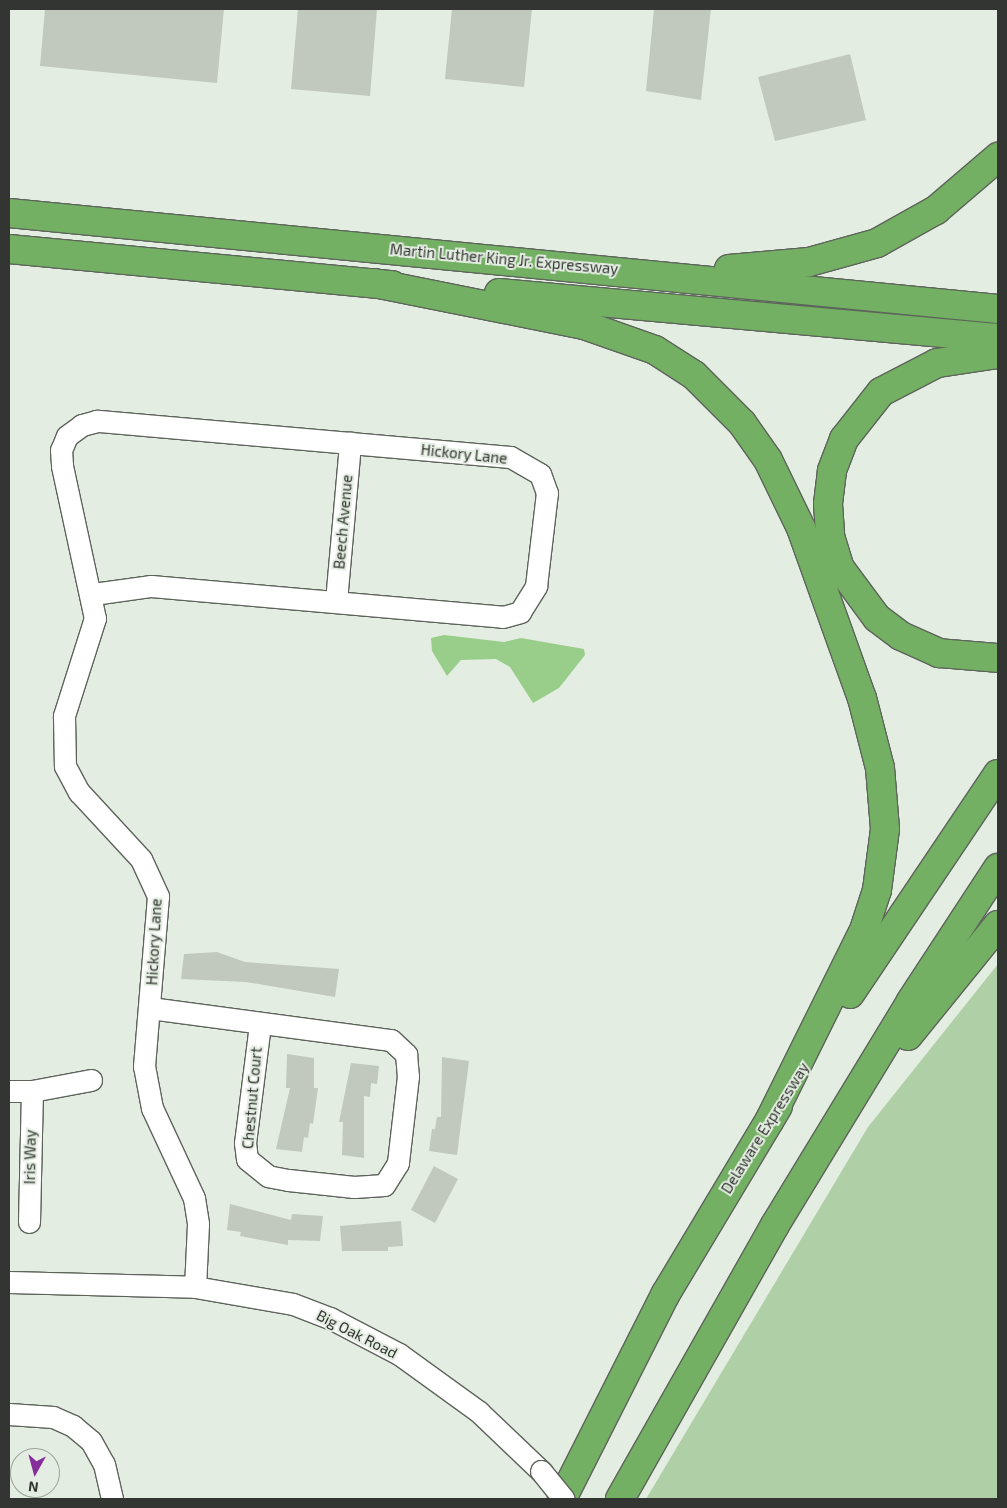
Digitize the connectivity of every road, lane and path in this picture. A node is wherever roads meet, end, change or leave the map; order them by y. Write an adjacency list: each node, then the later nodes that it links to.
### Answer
1 (998, 157): 4 (highway)
2 (9, 213): 4 (highway, Martin Luther King Jr. Expressway)
3 (9, 249): 5 (highway)
4 (602, 268): 6 (highway, Martin Luther King Jr. Expressway)
5 (374, 283): 7 (highway); 21 (highway)
6 (998, 309)
7 (998, 338)
8 (998, 354): 12 (highway)
9 (350, 442): 10 (street, Hickory Lane); 11 (street, Beech Avenue); 11 (street, Hickory Lane)
10 (93, 594): 11 (street, Hickory Lane); 16 (street, Hickory Lane)
11 (336, 601)
12 (998, 658)
13 (998, 774): 21 (highway, Delaware Expressway)
14 (998, 868): 22 (highway)
15 (998, 925): 22 (highway)
16 (150, 1008): 17 (street, Chestnut Court); 25 (street, Hickory Lane)
17 (260, 1024): 17 (street, Chestnut Court)
18 (91, 1080): 20 (street)
19 (9, 1091): 20 (street)
20 (32, 1091): 23 (street, Iris Way)
21 (769, 1121): 28 (highway, Delaware Expressway)
22 (819, 1152): 29 (highway)
23 (28, 1222)
24 (9, 1282): 25 (street, Big Oak Road)
25 (195, 1287): 28 (street, Big Oak Road, bridge)
26 (9, 1414): 27 (street)
27 (112, 1499)
28 (563, 1499)
29 (620, 1499)

